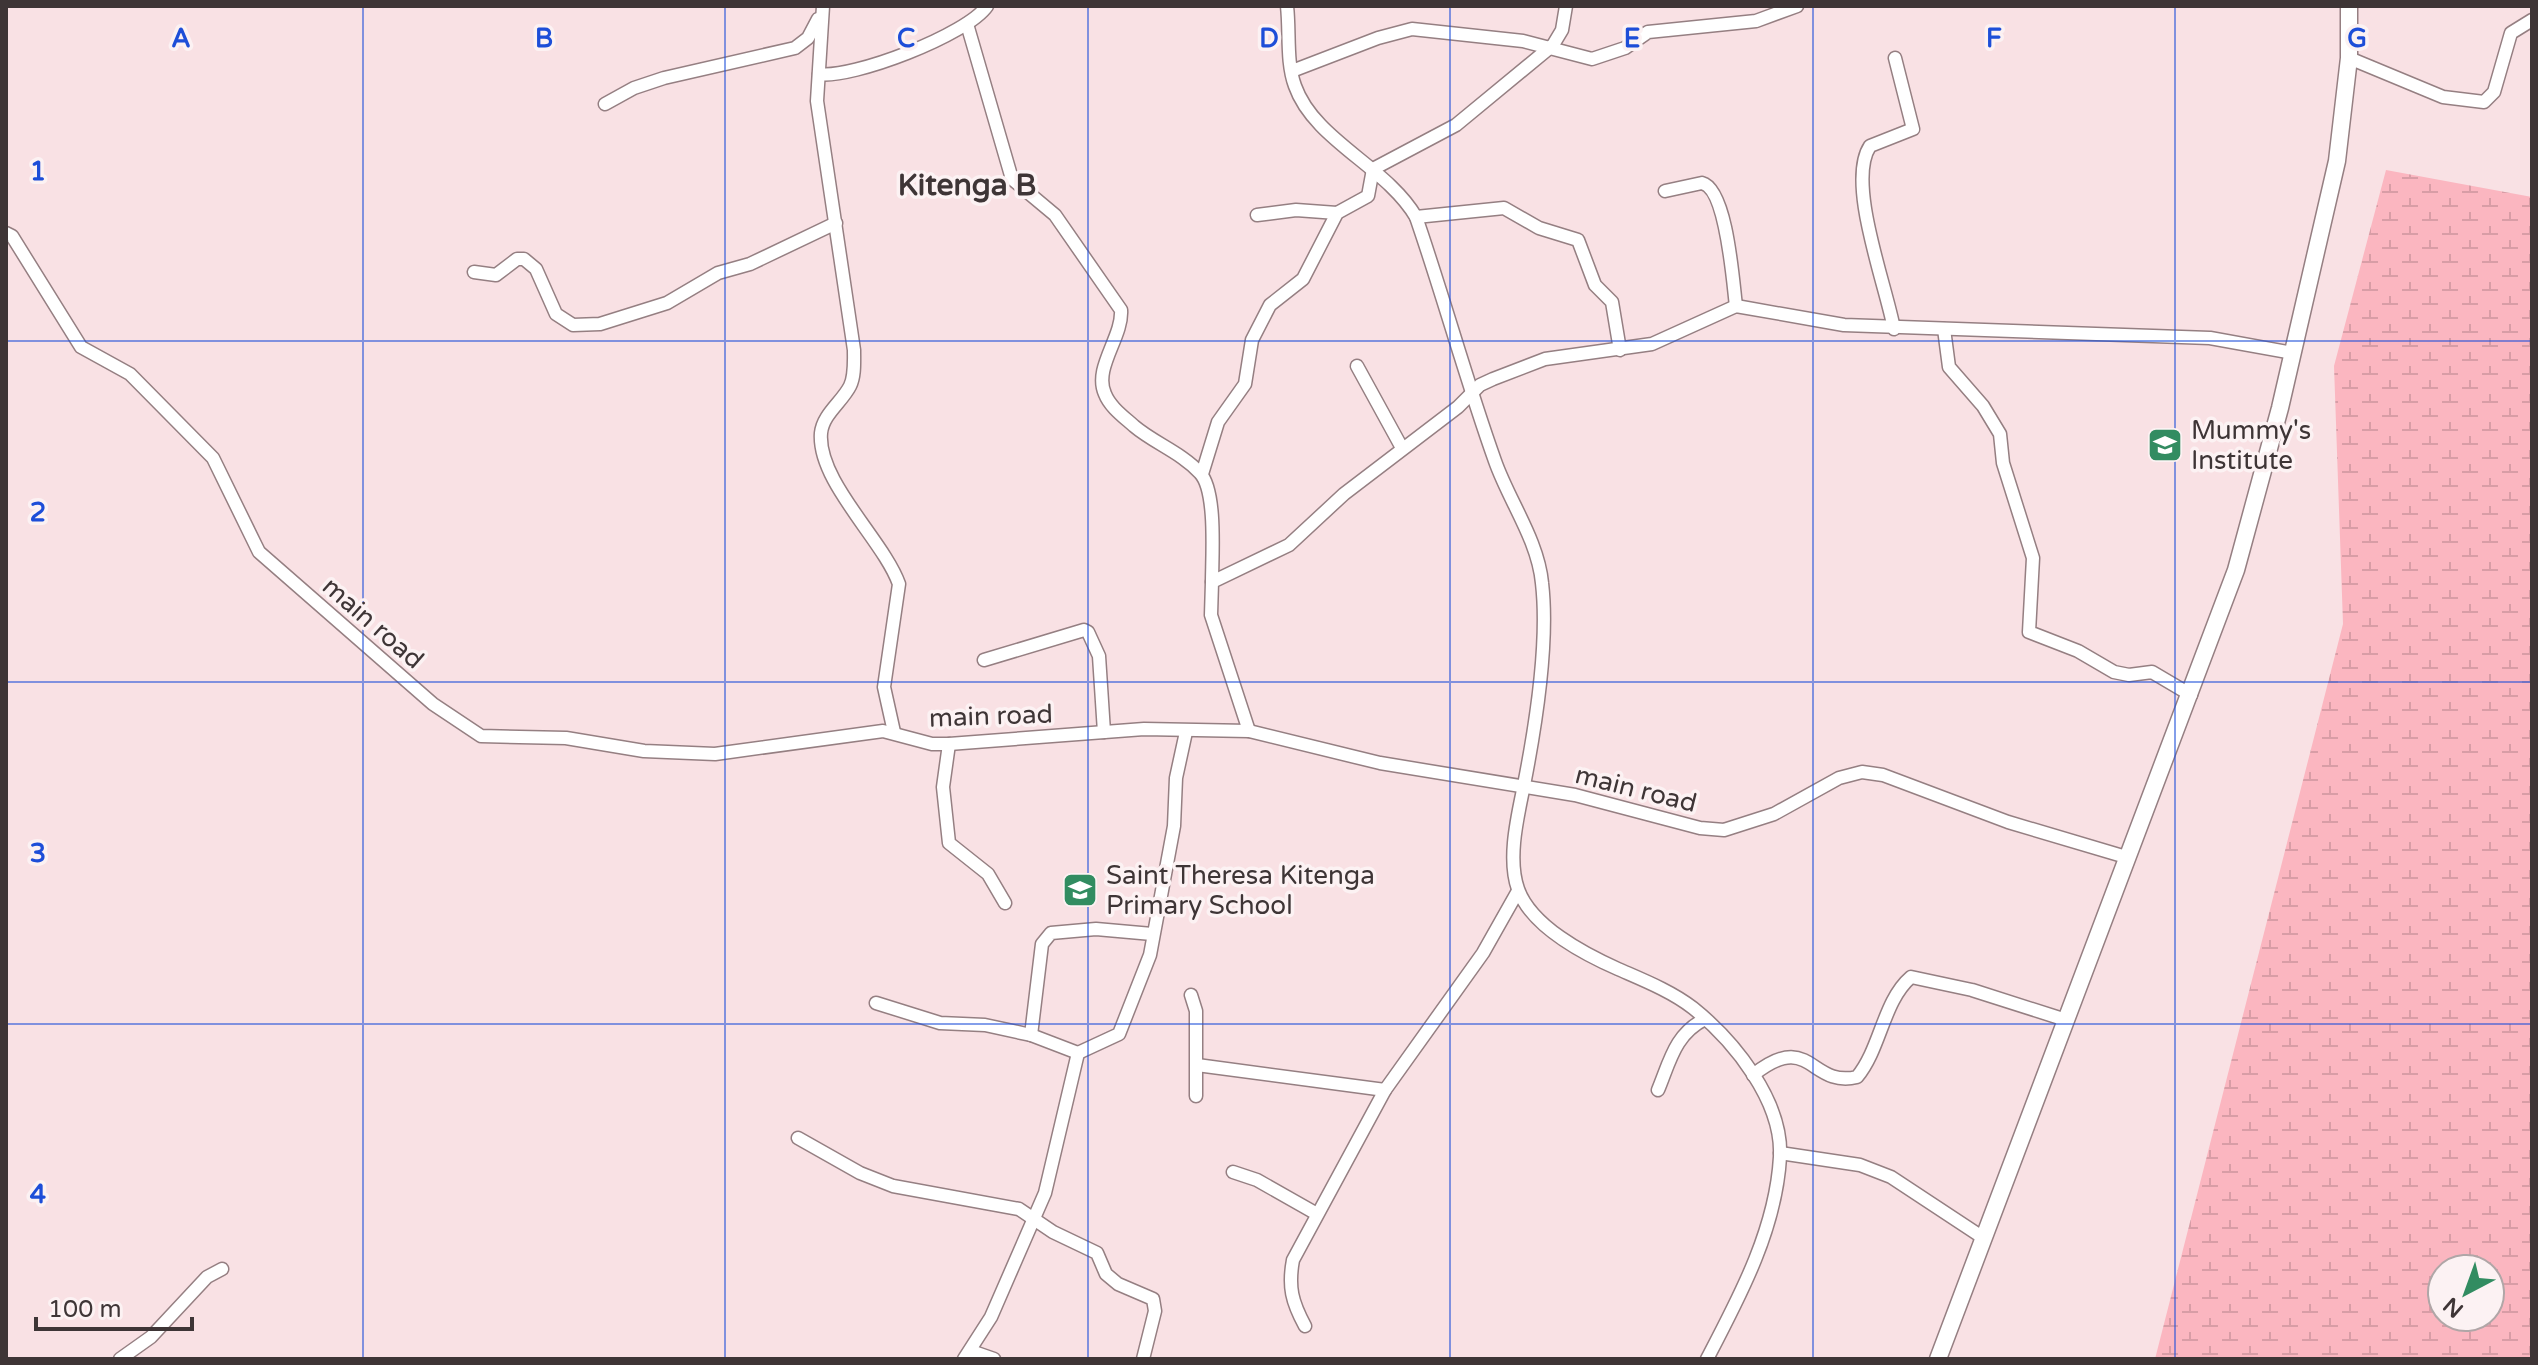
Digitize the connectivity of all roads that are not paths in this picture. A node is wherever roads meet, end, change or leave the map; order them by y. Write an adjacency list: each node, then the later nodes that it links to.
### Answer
1 (987, 6): 8 (street)
2 (1287, 6): 12 (street)
3 (1566, 6): 9 (street)
4 (1797, 6): 9 (street)
5 (2349, 6): 11 (main road)
6 (823, 8): 13 (street); 14 (street)
7 (2532, 20): 11 (street)
8 (967, 24): 13 (street); 31 (street)
9 (1548, 49): 12 (street); 15 (street)
10 (1895, 58): 24 (street)
11 (2349, 58): 27 (main road)
12 (1292, 71): 15 (street)
13 (819, 74): 20 (street)
14 (605, 104)
15 (1373, 169): 17 (street); 19 (street)
16 (1665, 191): 23 (street)
17 (1337, 213): 18 (street); 31 (street)
18 (1257, 215)
19 (1416, 217): 26 (street); 29 (street)
20 (836, 223): 22 (street); 36 (street)
21 (6, 233): 36 (street, main road)
22 (474, 272)
23 (1736, 306): 24 (street); 26 (street)
24 (1894, 329): 25 (street)
25 (1944, 329): 27 (street); 34 (street)
26 (1620, 350): 29 (street)
27 (2293, 353): 34 (main road)
28 (1357, 366): 30 (street)
29 (1472, 393): 30 (street); 40 (street)
30 (1402, 448): 32 (street)
31 (1202, 474): 32 (street)
32 (1212, 582): 35 (street)
33 (984, 660): 37 (street)
34 (2191, 695): 41 (main road)
35 (1249, 731): 38 (street, main road); 40 (street, main road)
36 (894, 732): 39 (street, main road)
37 (1104, 732): 38 (street, main road); 39 (street, main road)
38 (1186, 732): 44 (street)
39 (949, 744): 43 (street)
40 (1524, 786): 41 (street, main road); 42 (street)
41 (2126, 857): 48 (main road)
42 (1518, 891): 47 (street); 53 (street)
43 (1005, 903)
44 (1152, 934): 49 (street); 50 (street)
45 (1191, 995): 51 (street)
46 (876, 1003): 49 (street)
47 (1705, 1019): 52 (street); 54 (street)
48 (2066, 1020): 52 (street); 61 (main road)
49 (1031, 1035): 50 (street)
50 (1078, 1053): 60 (street)
51 (1197, 1065): 53 (street); 55 (street)
52 (1753, 1075): 57 (street)
53 (1385, 1090): 59 (street)
54 (1658, 1090)
55 (1196, 1096)
56 (798, 1138): 60 (street)
57 (1780, 1153): 61 (street); 68 (street)
58 (1233, 1172): 59 (street)
59 (1317, 1214): 63 (street)
60 (1035, 1218): 64 (street); 67 (street)
61 (1982, 1237): 69 (main road)
62 (222, 1269): 65 (street)
63 (1305, 1326)
64 (967, 1355): 66 (street)
65 (120, 1359)
66 (994, 1359)
67 (1143, 1359)
68 (1707, 1359)
69 (1938, 1359)

